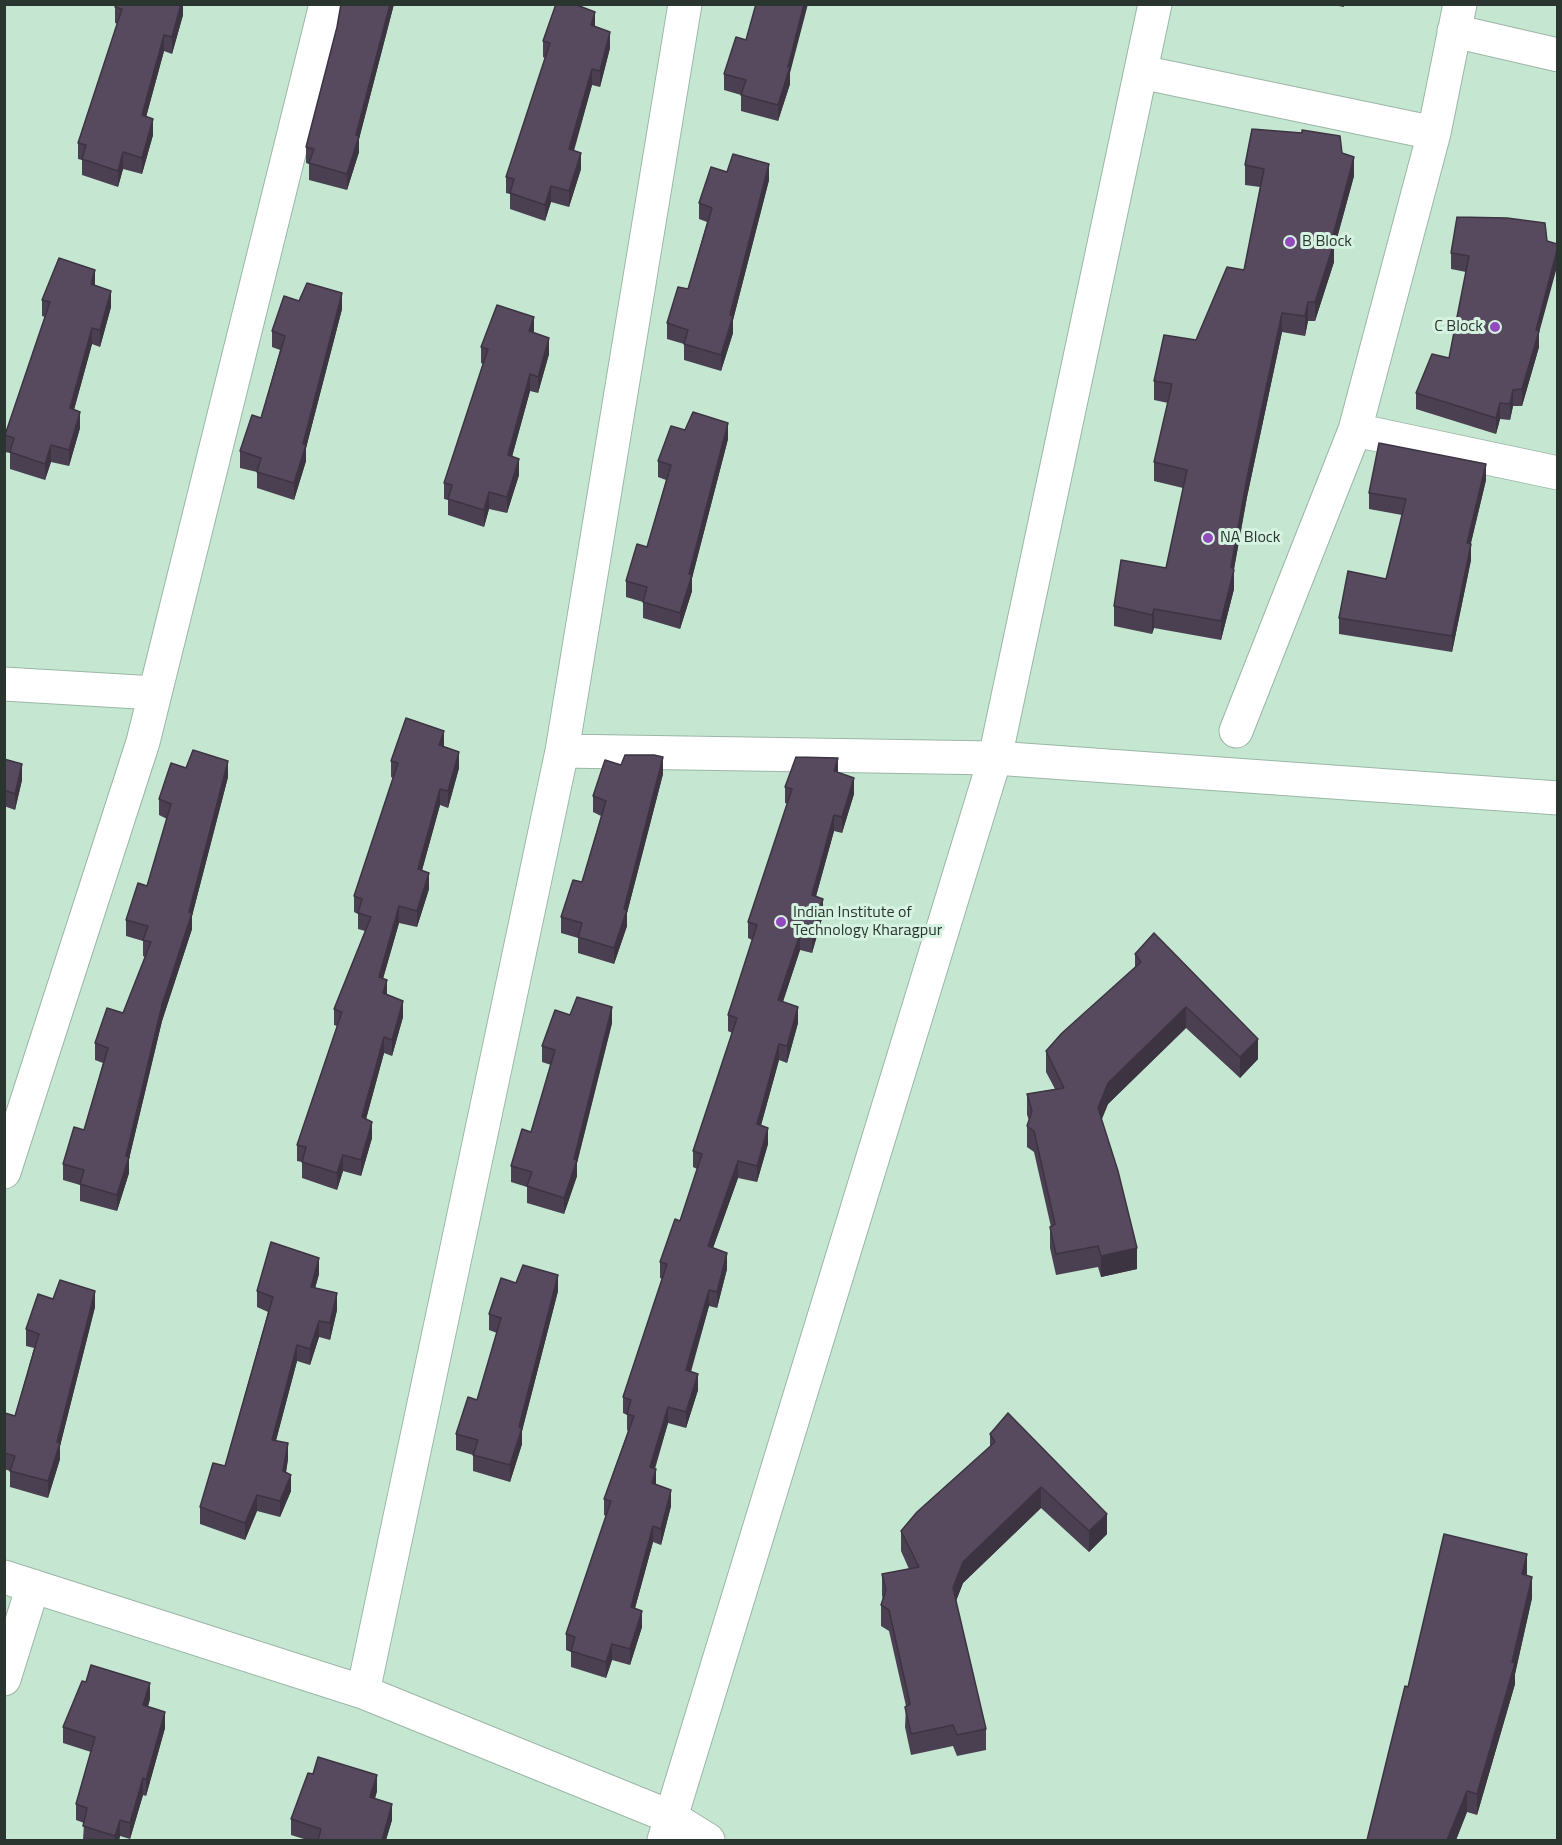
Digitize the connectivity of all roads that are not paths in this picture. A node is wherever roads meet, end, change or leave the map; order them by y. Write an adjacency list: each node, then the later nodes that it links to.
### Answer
1 (326, 4): 11 (street)
2 (685, 4): 13 (street)
3 (1155, 4): 6 (street)
4 (1457, 18): 5 (street); 7 (street)
5 (1557, 55)
6 (1141, 72): 7 (street); 14 (street)
7 (1434, 133): 8 (street)
8 (1355, 430): 9 (street); 12 (street)
9 (1557, 473)
10 (4, 684): 11 (street)
11 (156, 693): 16 (street)
12 (1236, 731)
13 (562, 751): 14 (street); 19 (street)
14 (995, 758): 15 (street); 20 (street)
15 (1557, 798)
16 (4, 1172)
17 (19, 1581): 18 (street); 19 (street)
18 (4, 1679)
19 (363, 1692): 20 (street)
20 (668, 1829): 21 (street)
21 (708, 1840)

